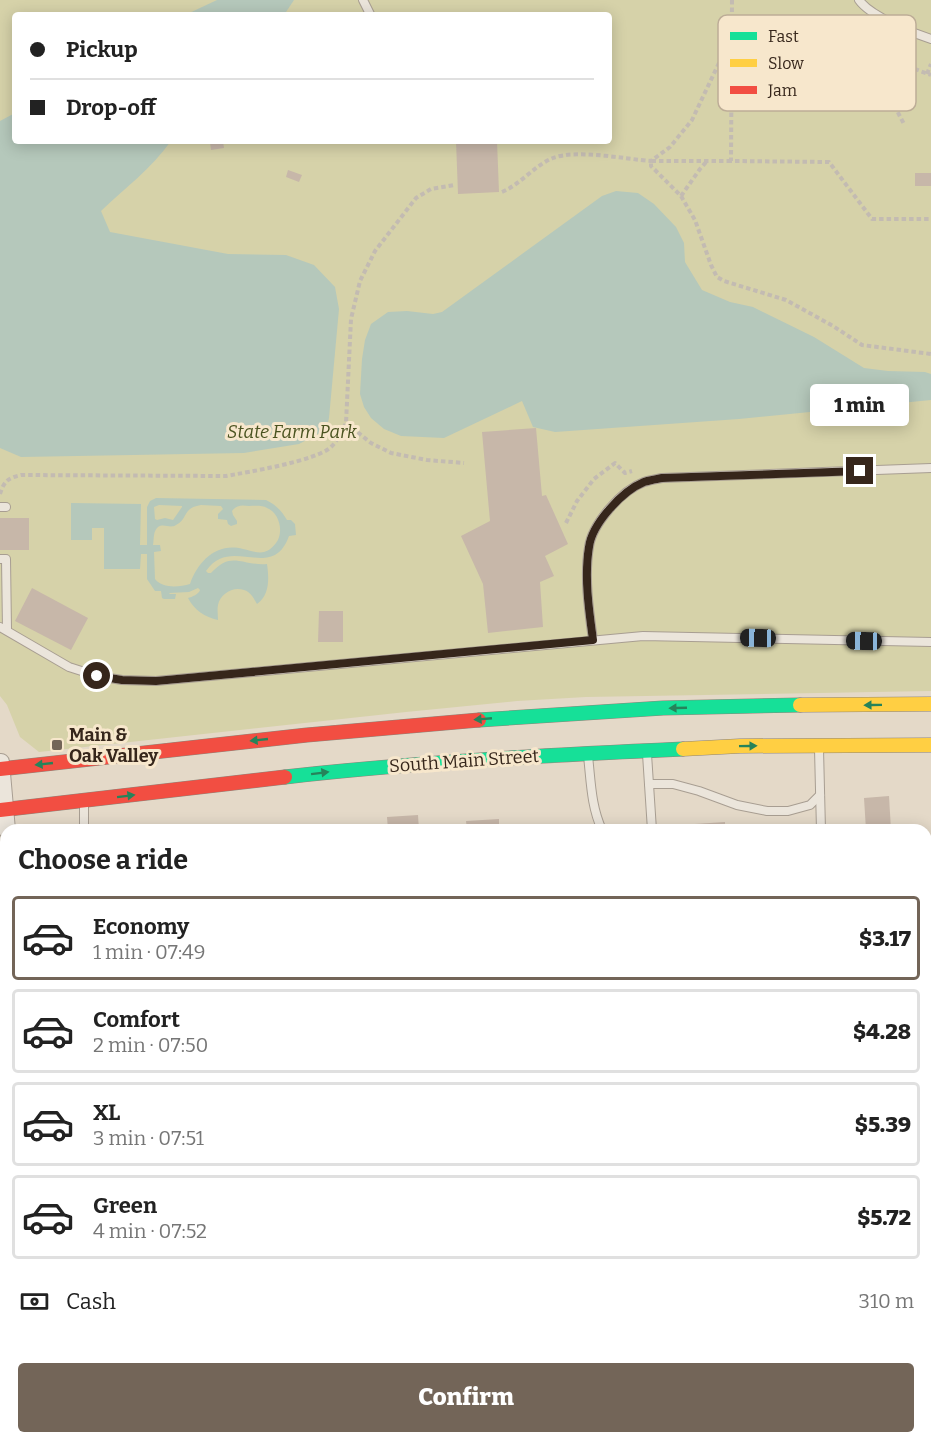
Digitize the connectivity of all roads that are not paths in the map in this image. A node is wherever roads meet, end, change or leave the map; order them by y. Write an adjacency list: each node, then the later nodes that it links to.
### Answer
1 (860, 0): 2 (lane)
2 (879, 15)
3 (916, 35): 4 (lane)
4 (931, 39)
5 (931, 468): 8 (lane)
6 (0, 559): 7 (lane)
7 (4, 628): 8 (lane)
8 (593, 640): 9 (lane)
9 (931, 642)
10 (931, 704): 15 (highway, one-way to 15)
11 (819, 745): 12 (highway, South Main Street); 14 (highway, South Main Street, one-way to 11); 17 (lane)
12 (930, 747)
13 (585, 750): 14 (highway, South Main Street); 18 (highway, South Main Street, one-way to 13); 21 (lane)
14 (647, 750): 16 (lane)
15 (1, 766): 19 (street)
16 (649, 784): 17 (lane); 22 (lane)
17 (820, 795): 23 (lane)
18 (84, 801): 19 (highway, South Main Street); 20 (lane)
19 (3, 810)
20 (84, 824)
21 (599, 824)
22 (652, 824)
23 (821, 824)

